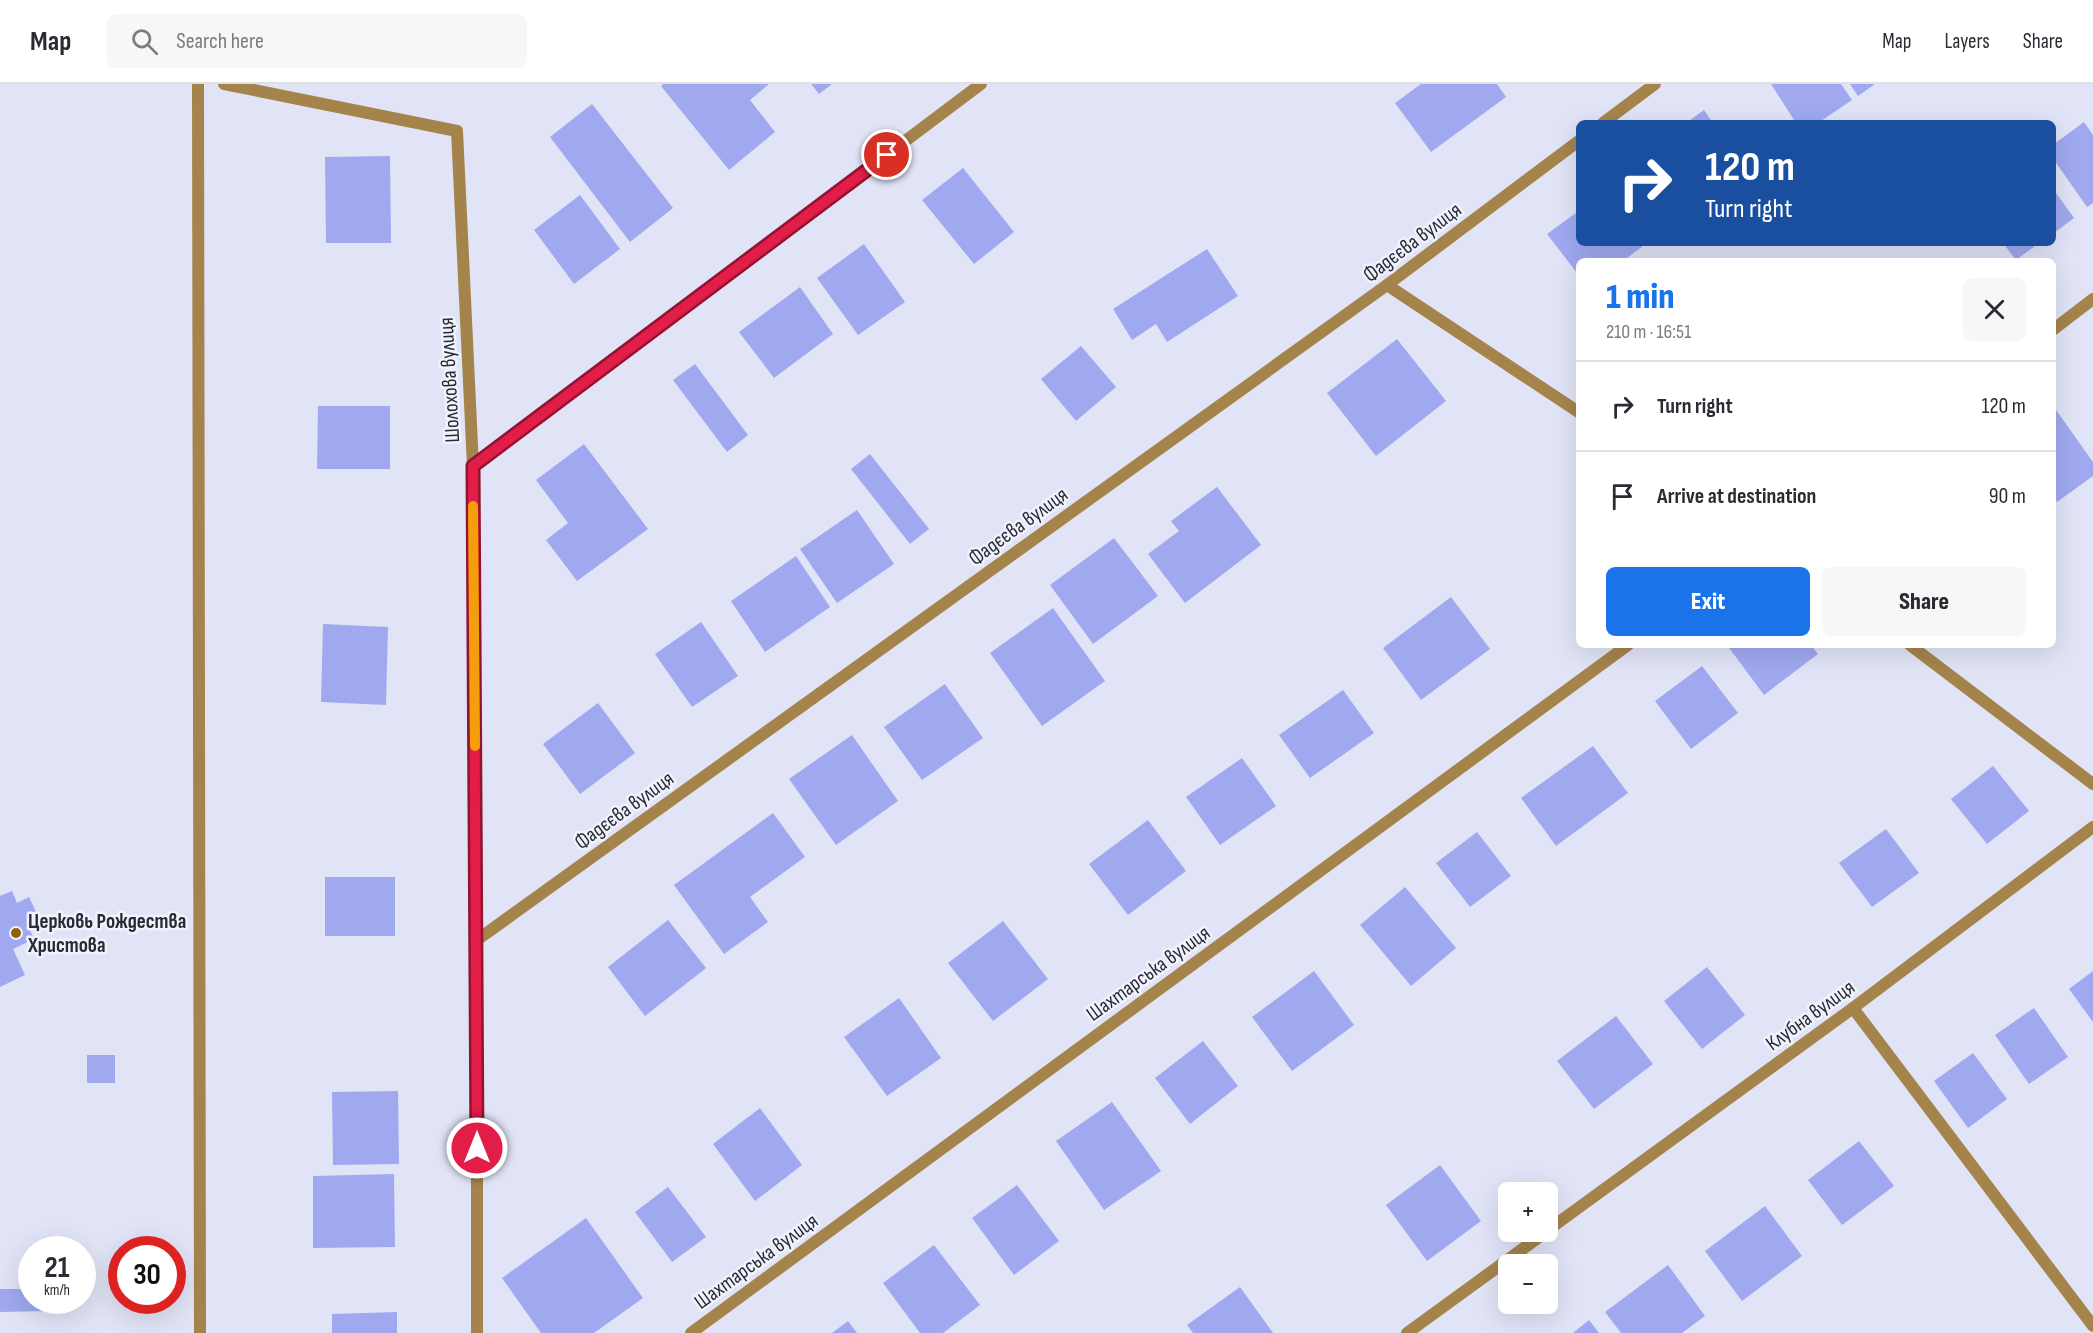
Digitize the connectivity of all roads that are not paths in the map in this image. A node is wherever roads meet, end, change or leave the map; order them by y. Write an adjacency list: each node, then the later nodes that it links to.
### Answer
1 (198, 84): 21 (street)
2 (224, 84): 11 (street, Шолохова вулиця)
3 (981, 84): 11 (street)
4 (1655, 84): 5 (street)
5 (1607, 120)
6 (1576, 143): 7 (street, Фадєєва вулиця)
7 (1387, 285): 10 (street); 16 (street, Фадєєва вулиця)
8 (2093, 299): 9 (street)
9 (2056, 327)
10 (1576, 410)
11 (473, 466): 16 (street, Шолохова вулиця)
12 (1624, 648): 23 (street, Шахтарська вулиця)
13 (1914, 648): 14 (street)
14 (2093, 784)
15 (2093, 827): 17 (street, Клубна вулиця)
16 (477, 940): 22 (street, Шолохова вулиця)
17 (1853, 1008): 18 (street, Клубна вулиця); 20 (street)
18 (1558, 1223)
19 (1532, 1242): 24 (street, Клубна вулиця)
20 (2093, 1326)
21 (200, 1333)
22 (477, 1333)
23 (691, 1333)
24 (1407, 1333)

